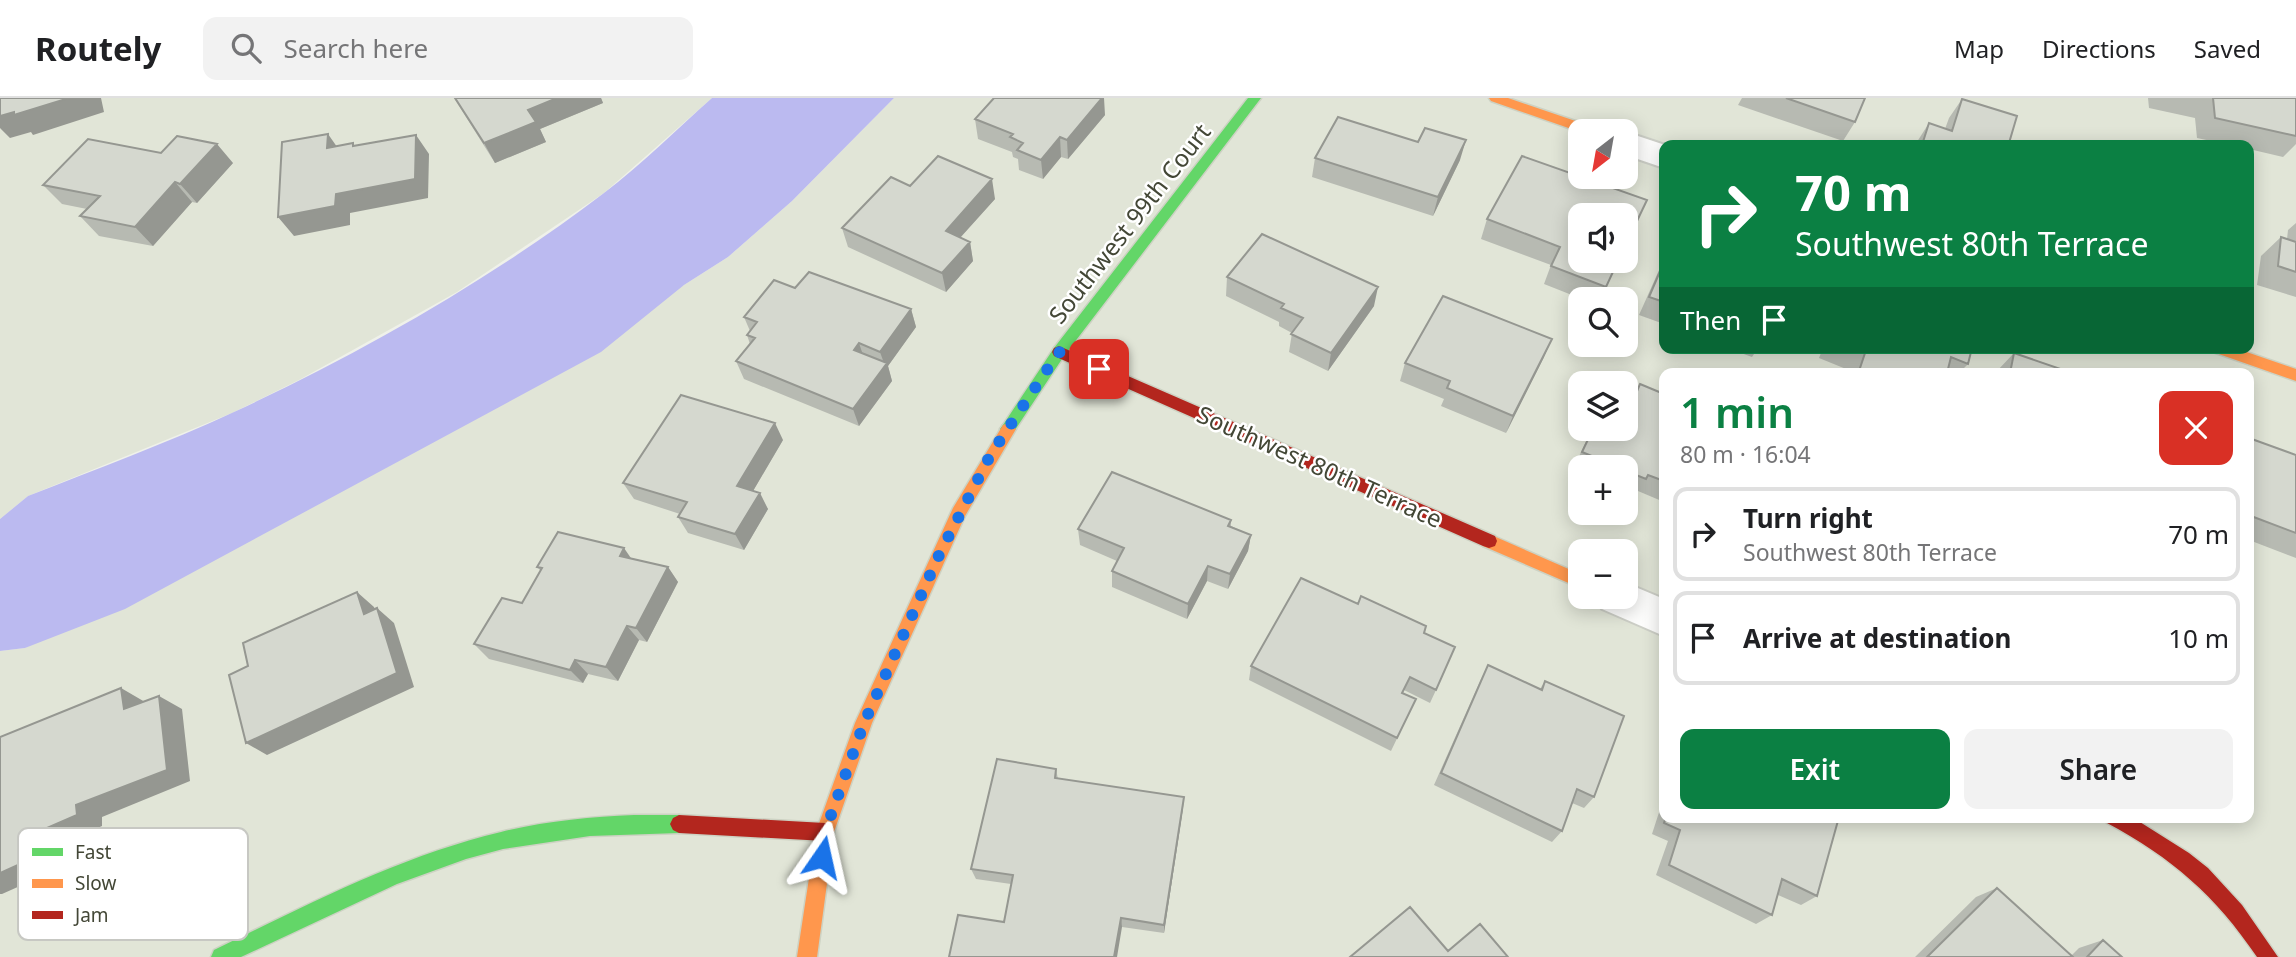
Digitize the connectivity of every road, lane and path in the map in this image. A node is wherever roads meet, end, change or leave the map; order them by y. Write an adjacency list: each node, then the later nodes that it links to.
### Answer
1 (1255, 98): 6 (street, Southwest 99th Court)
2 (1494, 98): 3 (street)
3 (1568, 123)
4 (1638, 147): 5 (street)
5 (1659, 155)
6 (1059, 352): 9 (street, Southwest 80th Terrace); 13 (street, Southwest 99th Court)
7 (2235, 354): 8 (street)
8 (2296, 375)
9 (1568, 576)
10 (1638, 607): 11 (street)
11 (1659, 616)
12 (2125, 823): 16 (street)
13 (825, 832): 14 (street); 15 (street, Southwest 99th Court)
14 (221, 957)
15 (807, 957)
16 (2268, 957)

